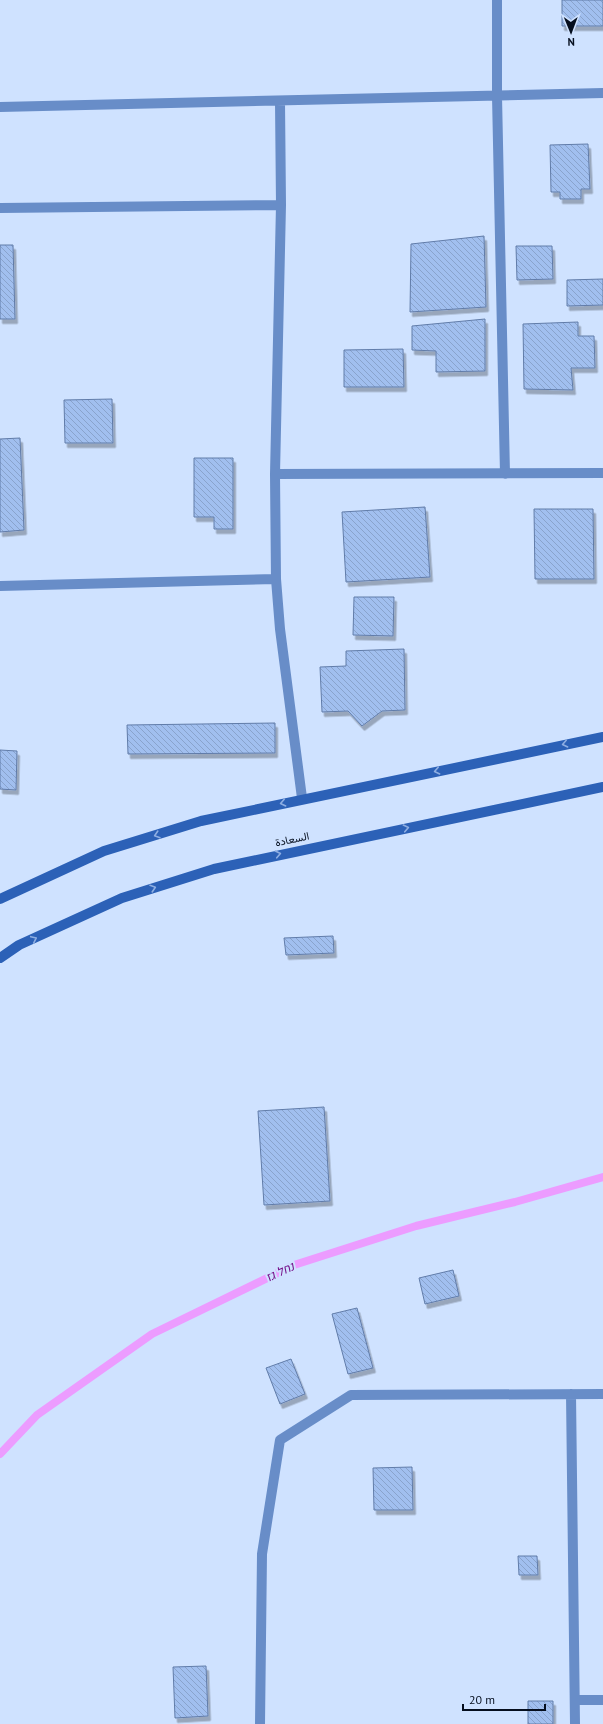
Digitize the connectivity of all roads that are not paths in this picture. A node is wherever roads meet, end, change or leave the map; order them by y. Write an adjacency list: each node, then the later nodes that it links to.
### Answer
1 (497, 0): 3 (street)
2 (603, 93): 3 (street)
3 (497, 96): 4 (street); 10 (street)
4 (280, 102): 5 (street); 6 (street)
5 (0, 107)
6 (281, 205): 7 (street); 9 (street)
7 (0, 208)
8 (603, 473): 10 (street)
9 (275, 474): 10 (street); 11 (street)
10 (505, 474)
11 (276, 579): 12 (street); 15 (street)
12 (0, 586)
13 (603, 737): 15 (street, one-way to 15)
14 (603, 787): 17 (street, السعادة, one-way to 14)
15 (302, 798): 16 (street, one-way to 16)
16 (0, 899)
17 (0, 958)
18 (571, 1394): 19 (street); 20 (street); 22 (street)
19 (603, 1394)
20 (576, 1700): 21 (street); 23 (street)
21 (603, 1700)
22 (260, 1724)
23 (575, 1724)

